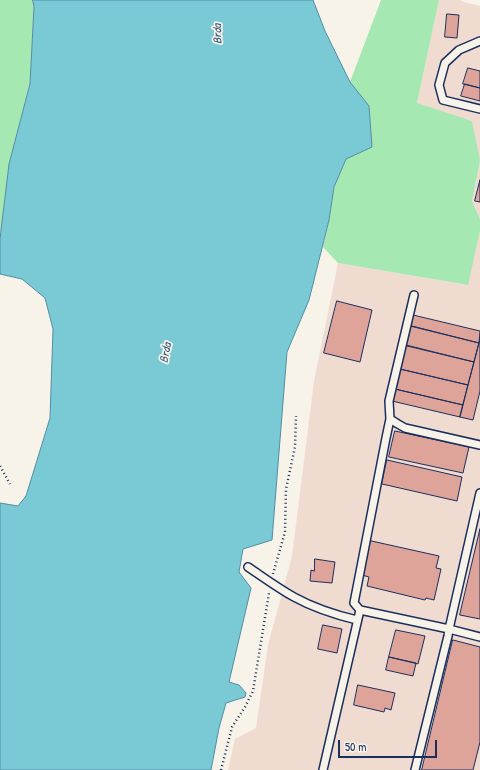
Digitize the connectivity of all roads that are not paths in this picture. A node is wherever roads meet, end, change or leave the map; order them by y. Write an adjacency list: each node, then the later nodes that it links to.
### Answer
1 (480, 41): 2 (lane)
2 (480, 109)
3 (414, 295): 4 (lane)
4 (390, 419): 5 (lane); 8 (lane)
5 (480, 445)
6 (480, 493): 10 (lane)
7 (248, 567): 9 (lane)
8 (360, 610): 9 (lane); 10 (lane)
9 (357, 620): 12 (lane)
10 (449, 629): 11 (lane); 13 (lane)
11 (480, 637)
12 (323, 770)
13 (415, 770)

